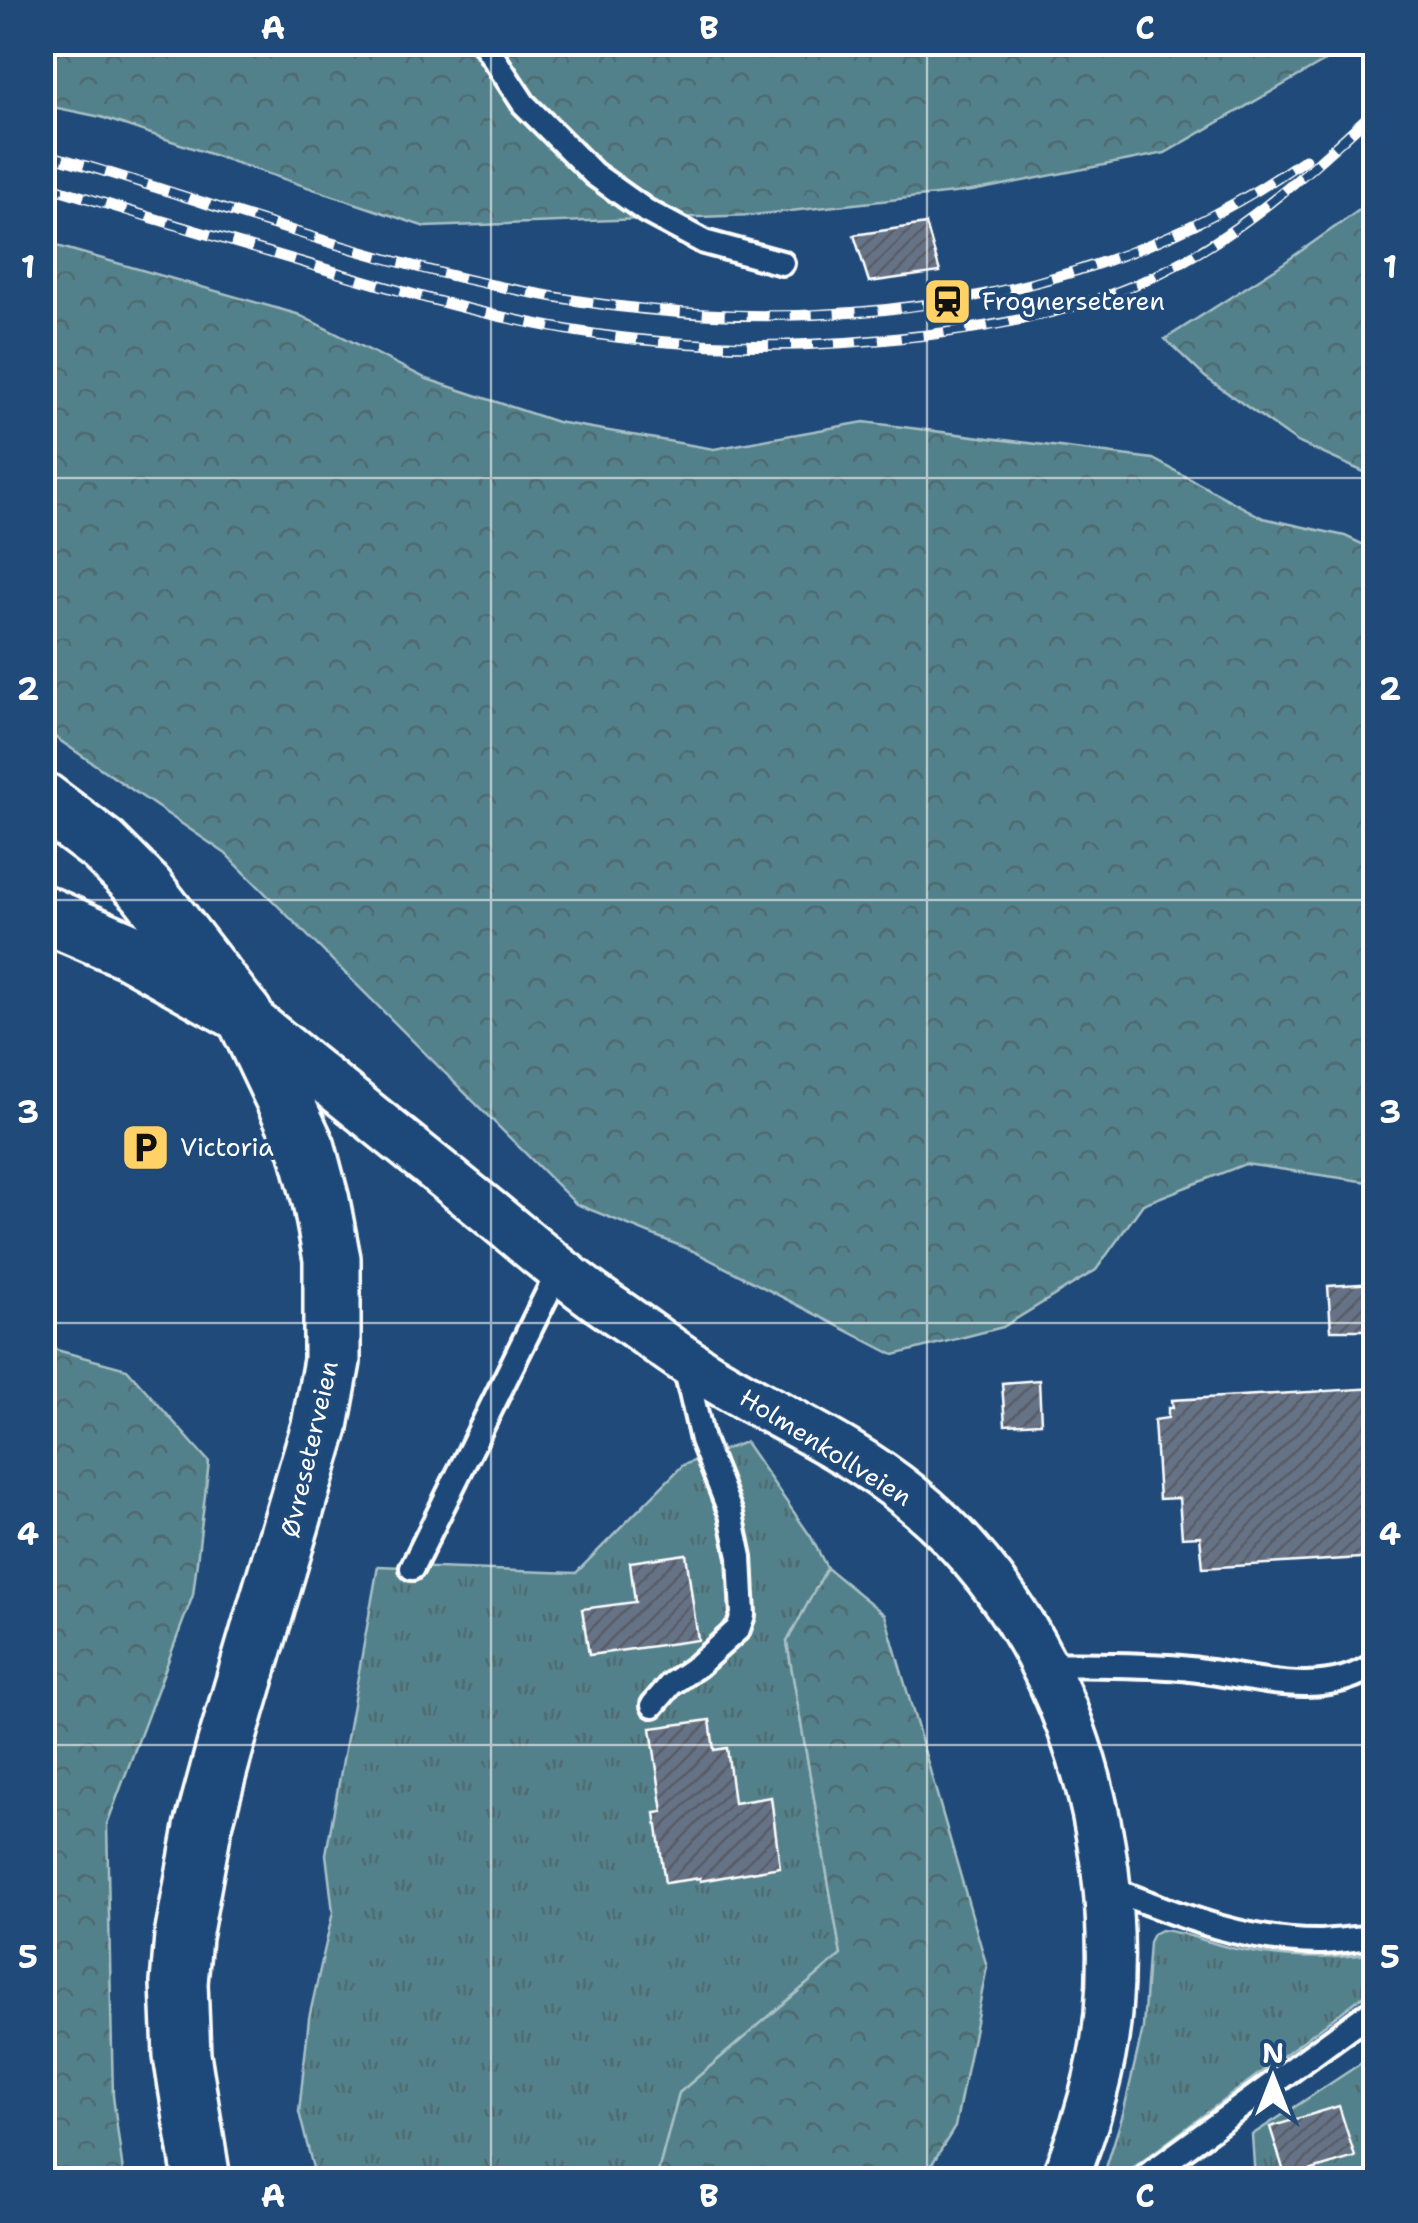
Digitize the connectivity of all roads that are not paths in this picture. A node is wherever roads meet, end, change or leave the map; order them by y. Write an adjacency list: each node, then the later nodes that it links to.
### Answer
1 (483, 42): 2 (lane)
2 (782, 263)
3 (42, 800): 5 (main road, Øvreseterveien)
4 (42, 913): 5 (main road)
5 (244, 1015): 6 (street, Holmenkollveien); 15 (main road, Øvreseterveien)
6 (560, 1268): 7 (street, Holmenkollveien); 8 (lane)
7 (684, 1359): 10 (street, Holmenkollveien); 11 (lane)
8 (412, 1568)
9 (1376, 1663): 10 (lane)
10 (1043, 1664): 12 (street, Holmenkollveien)
11 (652, 1705)
12 (1106, 1887): 13 (lane); 16 (street, Holmenkollveien)
13 (1376, 1937)
14 (1376, 2008): 17 (lane)
15 (202, 2180)
16 (1064, 2180)
17 (1141, 2180)

